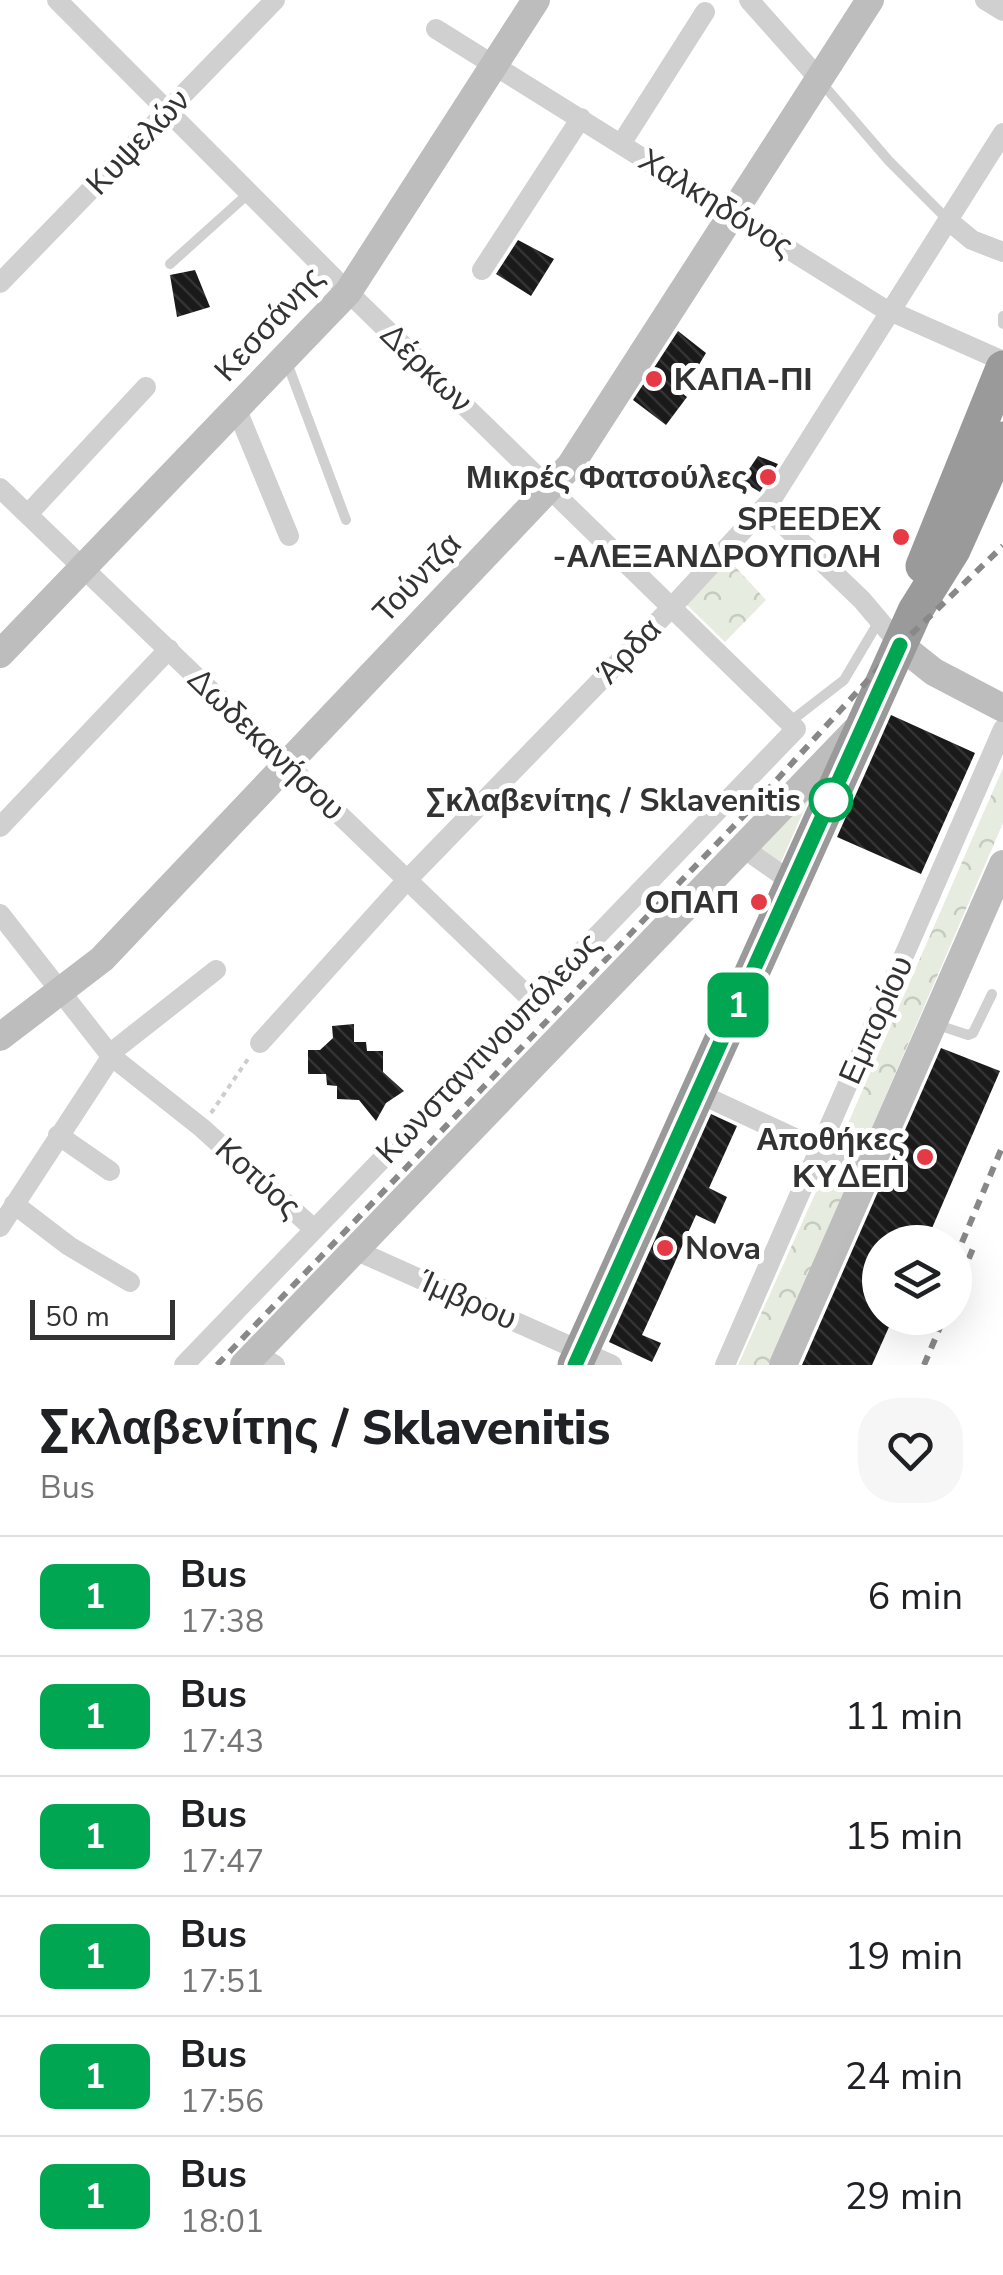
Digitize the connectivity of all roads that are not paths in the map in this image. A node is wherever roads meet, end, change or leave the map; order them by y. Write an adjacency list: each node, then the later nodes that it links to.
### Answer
1 (57, 0): 12 (street, Δέρκων)
2 (275, 0): 12 (street, Κυψελών)
3 (536, 0): 10 (street, Κεσσάνης)
4 (749, 0): 11 (street)
5 (870, 0): 11 (street, Τούντζα)
6 (985, 0): 8 (street)
7 (704, 12): 15 (street)
8 (1003, 12)
9 (436, 29): 10 (street, Χαλκηδόνος)
10 (495, 64): 13 (street, Χαλκηδόνος); 23 (street, Κεσσάνης)
11 (820, 80): 17 (street, Τούντζα); 18 (lane)
12 (168, 111): 16 (street, Δέρκων); 21 (street, Κυψελών)
13 (581, 118): 15 (street, Χαλκηδόνος); 22 (street)
14 (1003, 134): 18 (street, Άρδα)
15 (621, 144): 17 (street, Χαλκηδόνος)
16 (249, 193): 20 (lane); 23 (street, Δέρκων)
17 (734, 214): 24 (street, Χαλκηδόνος); 33 (street, Τούντζα)
18 (949, 221): 19 (street); 24 (street, Άρδα)
19 (1003, 252)
20 (170, 264)
21 (5, 269)
22 (482, 270)
23 (348, 292): 27 (street, Κεσσάνης); 33 (street, Δέρκων)
24 (892, 313): 28 (street, Χαλκηδόνος); 34 (street, Άρδα)
25 (1003, 316): 26 (lane)
26 (1003, 324)
27 (286, 359): 30 (street, Κεσσάνης); 36 (lane)
28 (1003, 364): 40 (highway)
29 (146, 387): 35 (street)
30 (236, 410): 37 (street); 38 (street, Κεσσάνης)
31 (1003, 439): 40 (highway)
32 (0, 488): 35 (street, Δωδεκανήσου)
33 (550, 488): 39 (street, Δέρκων); 48 (street, Τούντζα)
34 (765, 507): 39 (street, Άρδα); 41 (street)
35 (28, 514): 38 (street, Δωδεκανήσου)
36 (346, 520)
37 (289, 536)
38 (84, 567): 42 (street, Κεσσάνης); 43 (street, Δωδεκανήσου)
39 (672, 607): 46 (street, Δέρκων); 52 (street, Άρδα)
40 (915, 612): 41 (highway)
41 (890, 632): 44 (street); 45 (highway); 46 (lane)
42 (3, 647)
43 (169, 649): 48 (street, Δωδεκανήσου); 49 (street)
44 (1003, 708)
45 (868, 718): 50 (street); 53 (highway)
46 (792, 727): 58 (street, Κωνσταντινουπόλεως)
47 (1003, 730): 65 (street, Εμπορίου)
48 (286, 764): 52 (street, Δωδεκανήσου); 56 (street, Τούντζα)
49 (0, 827)
50 (742, 847): 53 (street); 71 (street)
51 (1003, 864): 59 (street)
52 (407, 880): 58 (street, Δωδεκανήσου); 61 (street, Άρδα)
53 (793, 883): 63 (highway)
54 (0, 914): 56 (street)
55 (216, 970): 62 (street)
56 (62, 992): 60 (street, Τούντζα); 62 (street)
57 (992, 994): 59 (lane)
58 (532, 1000): 70 (street, Κωνσταντινουπόλεως)
59 (934, 1023): 67 (street)
60 (0, 1037)
61 (260, 1043)
62 (111, 1056): 64 (street); 70 (street, Κοτύος)
63 (698, 1093): 65 (street); 73 (highway)
64 (58, 1134): 66 (street); 68 (street)
65 (820, 1149): 67 (street); 76 (street, Εμπορίου)
66 (110, 1171)
67 (868, 1172): 77 (street)
68 (14, 1204): 69 (street); 72 (street)
69 (0, 1226)
70 (314, 1229): 75 (street, Κωνσταντινουπόλεως)
71 (355, 1250): 73 (street, Ίμβρου); 74 (street)
72 (130, 1282)
73 (590, 1360)
74 (258, 1361)
75 (184, 1365)
76 (725, 1365)
77 (782, 1365)

